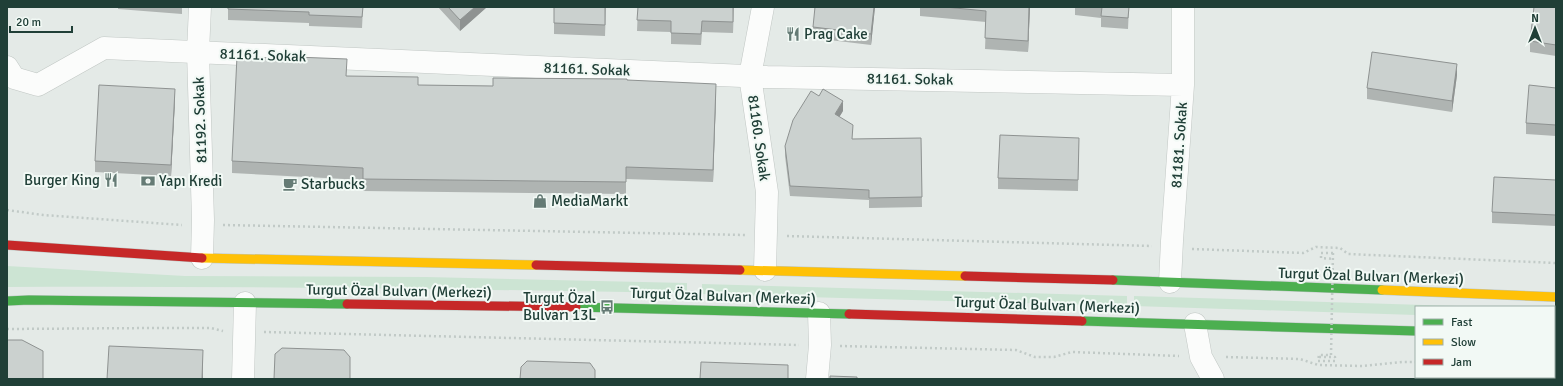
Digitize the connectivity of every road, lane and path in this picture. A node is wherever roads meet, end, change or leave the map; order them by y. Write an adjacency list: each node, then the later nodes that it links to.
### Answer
1 (200, 7): 4 (street, 81192. Sokak)
2 (763, 7): 6 (street, 81160. Sokak)
3 (1183, 7): 7 (street, 81181. Sokak)
4 (198, 52): 5 (street, 81161. Sokak); 6 (street, 81161. Sokak); 16 (street, 81192. Sokak)
5 (7, 67)
6 (750, 76): 7 (street, 81161. Sokak); 19 (street, 81160. Sokak)
7 (1183, 85): 20 (street, 81181. Sokak)
8 (7, 210): 9 (path)
9 (184, 225)
10 (220, 225): 11 (path)
11 (744, 235)
12 (787, 236): 14 (path)
13 (7, 245): 16 (main road, Turgut Özal Bulvarı (Merkezi))
14 (1156, 247)
15 (1186, 249): 18 (path)
16 (202, 258): 19 (main road, Turgut Özal Bulvarı (Merkezi))
17 (1334, 259): 34 (path, bridge)
18 (1556, 263)
19 (765, 270): 20 (main road, Turgut Özal Bulvarı (Merkezi))
20 (1170, 282): 21 (main road, Turgut Özal Bulvarı (Merkezi))
21 (1556, 297)
22 (7, 301): 23 (main road, Turgut Özal Bulvarı (Merkezi))
23 (245, 303): 24 (main road, Turgut Özal Bulvarı (Merkezi)); 36 (street)
24 (819, 313): 25 (main road, Turgut Özal Bulvarı (Merkezi)); 37 (street)
25 (1195, 324): 28 (main road, Turgut Özal Bulvarı (Merkezi)); 38 (street)
26 (7, 329): 27 (path)
27 (218, 331)
28 (1415, 331)
29 (278, 333): 30 (path)
30 (802, 345)
31 (837, 346): 32 (path)
32 (1186, 356)
33 (1223, 357): 35 (path)
34 (1319, 357)
35 (1415, 362)
36 (242, 379)
37 (817, 379)
38 (1213, 379)

